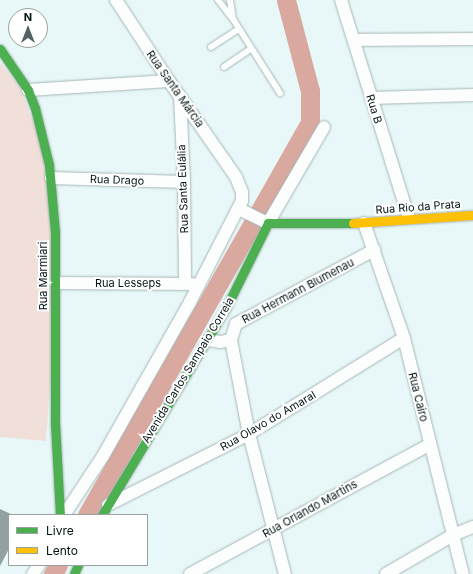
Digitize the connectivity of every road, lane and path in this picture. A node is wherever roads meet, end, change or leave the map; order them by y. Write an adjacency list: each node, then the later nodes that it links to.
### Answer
1 (116, 0): 13 (street, Rua Santa Márcia)
2 (218, 0): 5 (lane)
3 (230, 0): 5 (lane)
4 (341, 0): 8 (street, Rua B)
5 (233, 19): 6 (lane)
6 (239, 29): 9 (lane); 10 (lane)
7 (473, 39): 8 (street)
8 (354, 40): 18 (street, Rua B)
9 (211, 47)
10 (252, 48): 12 (lane); 15 (lane)
11 (0, 49): 14 (street, Rua Marmiari)
12 (224, 67)
13 (168, 81): 14 (street); 17 (street, Rua Santa Márcia)
14 (28, 90): 20 (street, Rua Marmiari)
15 (280, 92)
16 (473, 95): 18 (street)
17 (180, 96): 21 (street, Rua Santa Eulália); 22 (street, Rua Santa Márcia)
18 (370, 98): 24 (street, Rua B)
19 (324, 128): 25 (street)
20 (51, 178): 21 (street, Rua Drago); 28 (street, Rua Marmiari)
21 (184, 182): 29 (street, Rua Santa Eulália)
22 (243, 211): 25 (street); 30 (street)
23 (473, 215): 24 (street, Rua Rio da Prata)
24 (408, 218): 26 (street, Rua Rio da Prata)
25 (266, 223): 26 (street); 31 (street, Avenida Carlos Sampaio Correia)
26 (364, 223): 27 (street, Rua Cairo)
27 (374, 250): 32 (street, Rua Hermann Blumenau); 33 (street, Rua Cairo)
28 (56, 283): 29 (street, Rua Lesseps); 39 (street, Rua Marmiari)
29 (185, 283): 30 (street, Rua Lesseps)
30 (199, 284): 40 (street)
31 (226, 308): 32 (street); 34 (street, Avenida Carlos Sampaio Correia)
32 (236, 324): 35 (street, Rua Hermann Blumenau)
33 (404, 338): 36 (street, Rua Olavo do Amaral); 37 (street, Rua Cairo)
34 (208, 340): 35 (street); 38 (street, Avenida Carlos Sampaio Correia)
35 (231, 340): 36 (street)
36 (249, 434): 38 (street, Rua Olavo do Amaral); 41 (street)
37 (430, 444): 41 (street, Rua Orlando Martins); 43 (street, Rua Cairo)
38 (104, 511)
39 (60, 514)
40 (65, 514)
41 (273, 528): 44 (street, Rua Orlando Martins); 45 (street)
42 (473, 528): 43 (street)
43 (453, 535): 46 (street); 47 (street, Rua Cairo)
44 (190, 574)
45 (285, 574)
46 (386, 574)
47 (463, 574)

